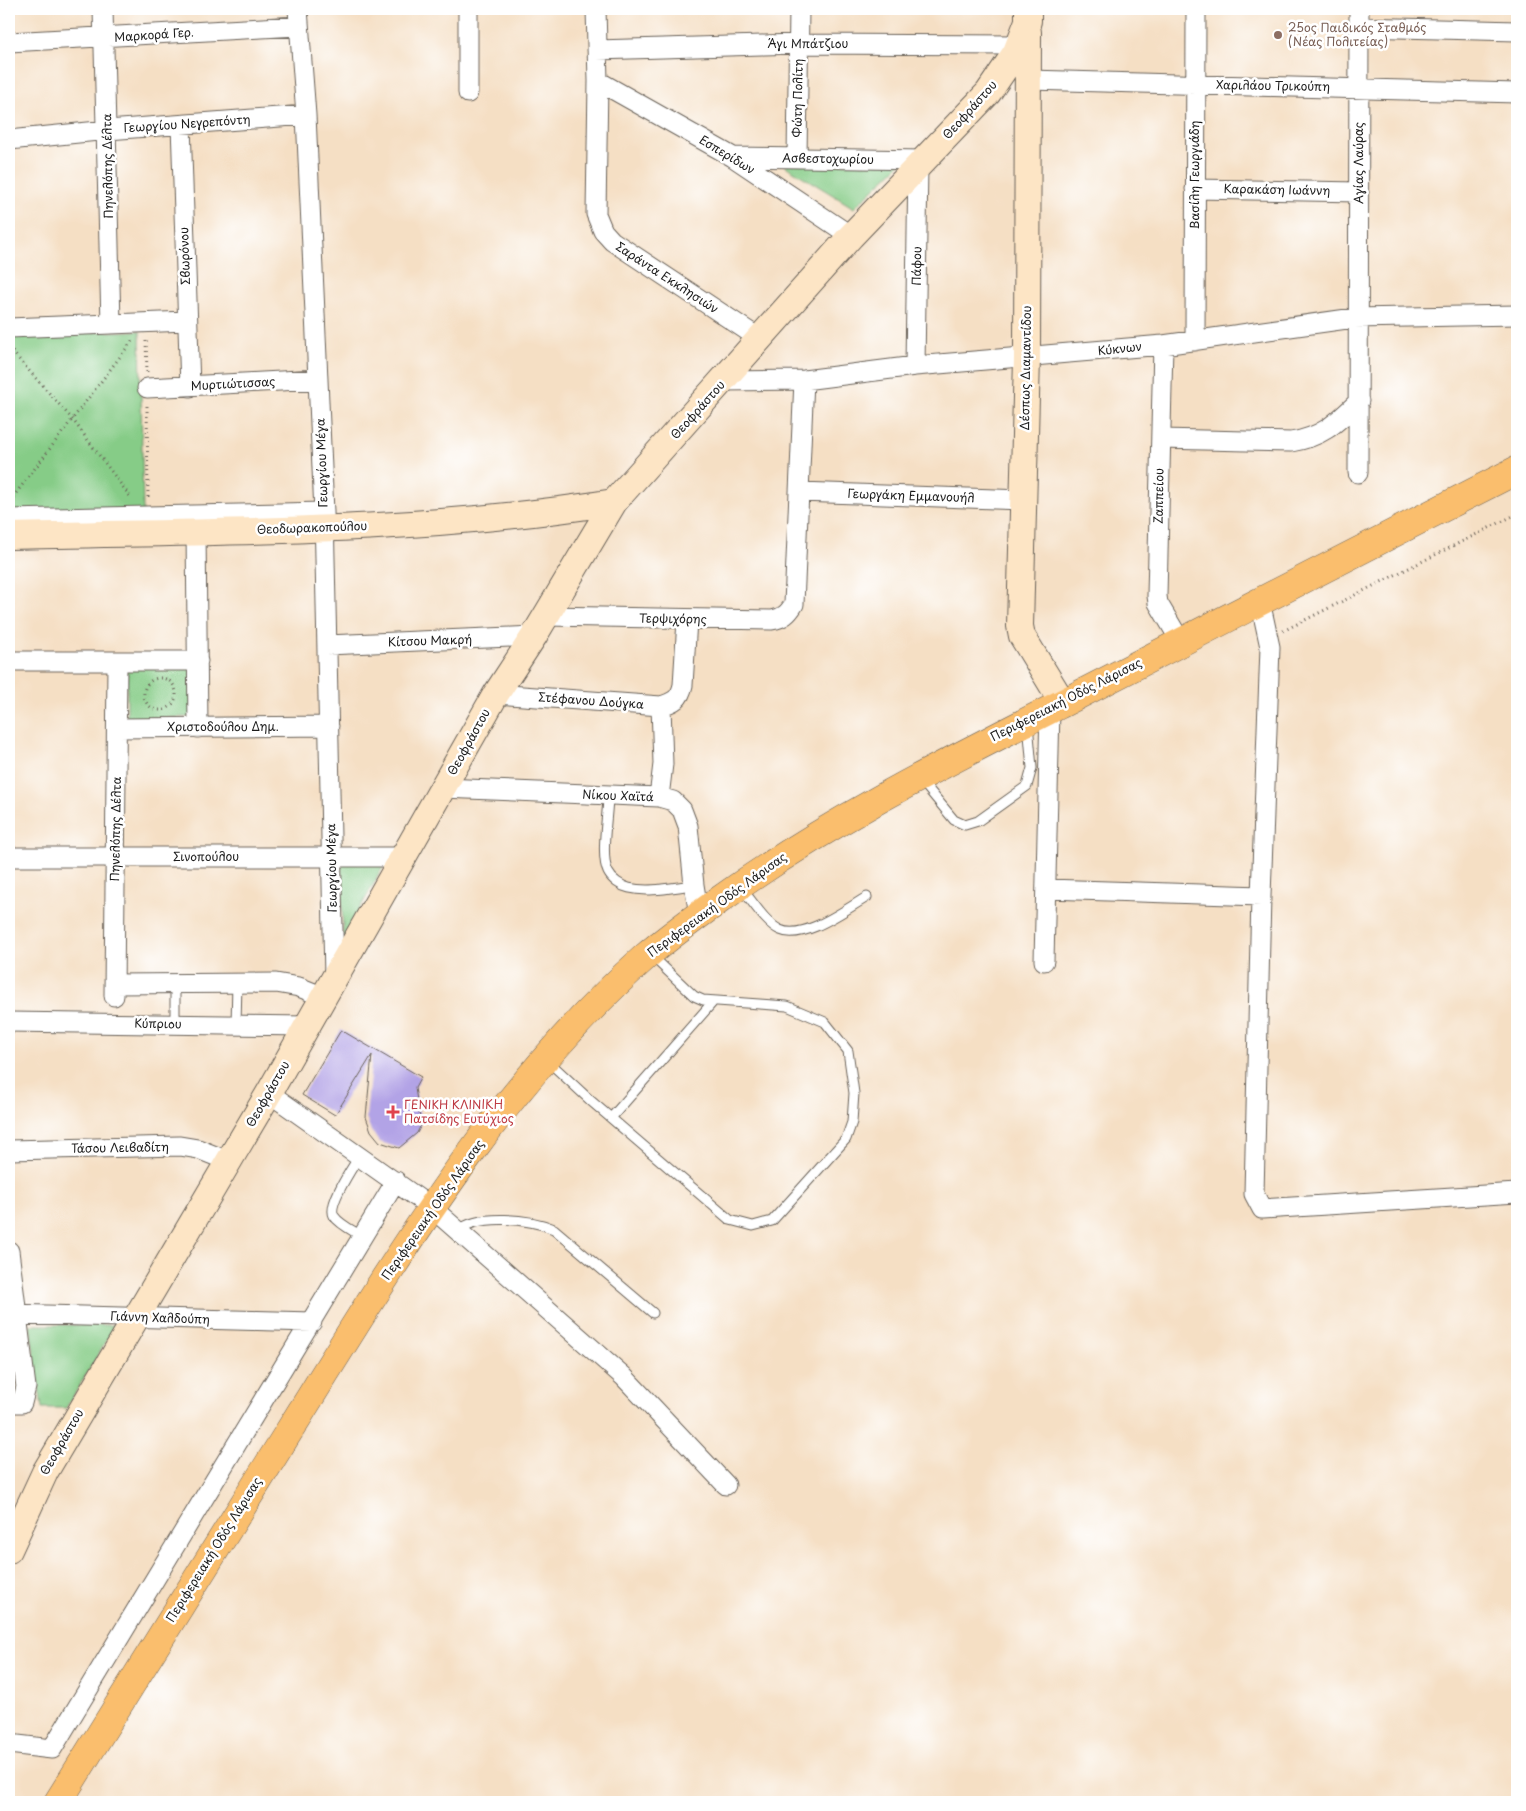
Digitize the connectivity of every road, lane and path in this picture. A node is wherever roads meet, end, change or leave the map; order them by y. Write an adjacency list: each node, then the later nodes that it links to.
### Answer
1 (103, 9): 10 (street, Πηνελόπης Δέλτα)
2 (468, 9): 19 (street)
3 (596, 9): 14 (street, Σαράντα Εκκλησιών)
4 (799, 9): 12 (street, Φώτη Πολίτη)
5 (1196, 9): 17 (street, Βασίλη Γεωργιάδη)
6 (1028, 15): 13 (street, Θεοφράστου); 15 (street, Δέσπως Διαμαντίδου)
7 (298, 17): 10 (street, Μαρκορά Γερ.); 21 (street, Γεωργίου Μέγα)
8 (1359, 18): 9 (street); 18 (street, Αγίας Λαύρας)
9 (1517, 30)
10 (105, 38): 11 (street, Μαρκορά Γερ.); 23 (street, Πηνελόπης Δέλτα)
11 (9, 42)
12 (798, 44): 13 (street, Άγι Μπάτζιου); 14 (street, Άγι Μπάτζιου); 26 (street, Φώτη Πολίτη)
13 (1018, 45): 27 (street, Θεοφράστου)
14 (597, 50): 16 (street, Σαράντα Εκκλησιών)
15 (1029, 80): 17 (street, Χαριλάου Τρικούπη); 41 (street, Δέσπως Διαμαντίδου)
16 (598, 81): 25 (street, Εσπερίδων); 37 (street, Σαράντα Εκκλησιών)
17 (1196, 84): 18 (street, Χαριλάου Τρικούπη); 28 (street, Βασίλη Γεωργιάδη)
18 (1359, 88): 20 (street, Χαριλάου Τρικούπη); 29 (street, Αγίας Λαύρας)
19 (468, 93)
20 (1517, 93)
21 (306, 115): 22 (street, Γεωργίου Νεγρεπόντη); 43 (street, Γεωργίου Μέγα)
22 (180, 124): 23 (street, Γεωργίου Νεγρεπόντη); 33 (street, Σβωρόνου)
23 (108, 130): 24 (street, Γεωργίου Νεγρεπόντη); 35 (street, Πηνελόπης Δέλτα)
24 (9, 140)
25 (733, 157): 26 (street, Ασβεστοχωρίου); 30 (street, Εσπερίδων)
26 (797, 158): 27 (street, Ασβεστοχωρίου)
27 (921, 163): 30 (street, Θεοφράστου); 42 (street, Πάφου)
28 (1195, 189): 29 (street, Καρακάση Ιωάννη); 38 (street, Βασίλη Γεωργιάδη)
29 (1359, 192): 32 (street, Αγίας Λαύρας)
30 (851, 236): 37 (street, Θεοφράστου)
31 (1517, 315): 32 (street, Κύκνων)
32 (1358, 317): 38 (street, Κύκνων); 48 (street, Αγίας Λαύρας)
33 (187, 321): 34 (street); 46 (street, Σβωρόνου)
34 (146, 322): 35 (street); 47 (path); 49 (path)
35 (111, 324): 36 (street)
36 (9, 328)
37 (760, 339): 45 (street, Θεοφράστου)
38 (1195, 341): 39 (street, Κύκνων)
39 (1163, 344): 41 (street, Κύκνων); 50 (street, Ζαππείου)
40 (9, 348): 49 (path)
41 (1027, 358): 42 (street, Κύκνων); 54 (street, Δέσπως Διαμαντίδου)
42 (915, 366): 44 (street, Κύκνων)
43 (318, 379): 46 (street, Μυρτιώτισσας); 60 (street, Γεωργίου Μέγα)
44 (804, 380): 45 (street, Κύκνων); 53 (street)
45 (723, 382): 55 (street, Θεοφράστου)
46 (190, 387): 47 (street, Μυρτιώτισσας)
47 (147, 388): 58 (path)
48 (1358, 401): 50 (street); 52 (street, Αγίας Λαύρας)
49 (73, 420): 56 (path); 58 (path)
50 (1161, 439): 67 (street, Ζαππείου)
51 (1517, 470): 63 (highway, Περιφερειακή Οδός Λάρισας)
52 (1358, 473)
53 (800, 492): 54 (street, Γεωργάκη Εμμανουήλ); 64 (street, Τερψιχόρης)
54 (1023, 500): 75 (street, Δέσπως Διαμαντίδου)
55 (614, 502): 60 (street, Θεοδωρακοπούλου); 65 (street, Θεοφράστου)
56 (9, 503)
57 (1517, 514): 66 (path)
58 (148, 517): 59 (street); 60 (street)
59 (9, 519)
60 (324, 520): 61 (street, Θεοδωρακοπούλου); 68 (street, Γεωργίου Μέγα)
61 (196, 531): 62 (street, Θεοδωρακοπούλου); 69 (street)
62 (9, 536)
63 (1260, 601): 66 (street); 67 (highway, Περιφερειακή Οδός Λάρισας)
64 (687, 620): 65 (street, Τερψιχόρης); 74 (street, Στέφανου Δούγκα)
65 (540, 626): 68 (street, Κίτσου Μακρή); 73 (street, Θεοφράστου)
66 (1269, 638): 90 (street)
67 (1181, 642): 75 (highway, Περιφερειακή Οδός Λάρισας)
68 (327, 645): 76 (street, Γεωργίου Μέγα)
69 (198, 661): 71 (street); 78 (street)
70 (9, 662): 71 (street)
71 (117, 663): 77 (street, Πηνελόπης Δέλτα)
72 (146, 684): 72 (path)
73 (496, 694): 74 (street, Στέφανου Δούγκα); 80 (street, Θεοφράστου)
74 (661, 706): 82 (street)
75 (1047, 711): 79 (highway, Περιφερειακή Οδός Λάρισας); 79 (lane); 89 (street)
76 (329, 726): 78 (street, Χριστοδούλου Δημ.); 84 (street, Γεωργίου Μέγα)
77 (117, 728): 78 (street, Χριστοδούλου Δημ.); 83 (street, Πηνελόπης Δέλτα)
78 (198, 728)
79 (919, 777): 88 (highway, Περιφερειακή Οδός Λάρισας)
80 (443, 788): 81 (street, Νίκου Χαϊτά); 85 (street, Θεοφράστου)
81 (608, 796): 82 (street, Νίκου Χαϊτά); 87 (lane)
82 (659, 797): 87 (street, Νίκου Χαϊτά)
83 (115, 857): 84 (street, Σινοπούλου); 86 (street, Σινοπούλου); 95 (street, Πηνελόπης Δέλτα)
84 (331, 857): 85 (street, Σινοπούλου); 97 (street, Γεωργίου Μέγα)
85 (403, 857): 97 (street, Θεοφράστου)
86 (9, 858)
87 (694, 885): 92 (street, Νίκου Χαϊτά)
88 (740, 886): 91 (lane); 92 (highway, Περιφερειακή Οδός Λάρισας)
89 (1046, 889): 90 (street); 94 (street)
90 (1261, 896): 110 (street)
91 (867, 897)
92 (700, 914): 93 (highway, Περιφερειακή Οδός Λάρισας)
93 (650, 953): 98 (lane); 103 (highway, Περιφερειακή Οδός Λάρισας)
94 (1044, 961)
95 (175, 984): 96 (street); 100 (lane)
96 (237, 984): 97 (street); 101 (lane)
97 (329, 988): 102 (street, Θεοφράστου)
98 (712, 1002): 105 (lane); 105 (lane)
99 (9, 1022): 100 (street, Κύπριου)
100 (175, 1024): 101 (street, Κύπριου)
101 (236, 1025): 102 (street, Κύπριου)
102 (308, 1026): 104 (street, Θεοφράστου)
103 (546, 1060): 105 (lane); 111 (highway, Περιφερειακή Οδός Λάρισας)
104 (269, 1093): 107 (street); 108 (street, Θεοφράστου)
105 (610, 1118)
106 (9, 1150): 108 (street, Τάσου Λειβαδίτη)
107 (360, 1155): 109 (street); 113 (lane)
108 (228, 1161): 117 (street, Θεοφράστου)
109 (396, 1181): 111 (street); 113 (street)
110 (1517, 1193)
111 (432, 1208): 112 (street); 123 (highway, Περιφερειακή Οδός Λάρισας)
112 (458, 1231): 115 (lane); 120 (street)
113 (363, 1237): 118 (street)
114 (9, 1251): 116 (street)
115 (653, 1313)
116 (13, 1314): 117 (street, Γιάννη Χαλδούπη); 119 (street)
117 (136, 1317): 118 (street, Γιάννη Χαλδούπη); 121 (street, Θεοφράστου)
118 (312, 1322): 122 (street)
119 (9, 1403)
120 (726, 1485)
121 (10, 1545)
122 (9, 1744)
123 (58, 1802)

